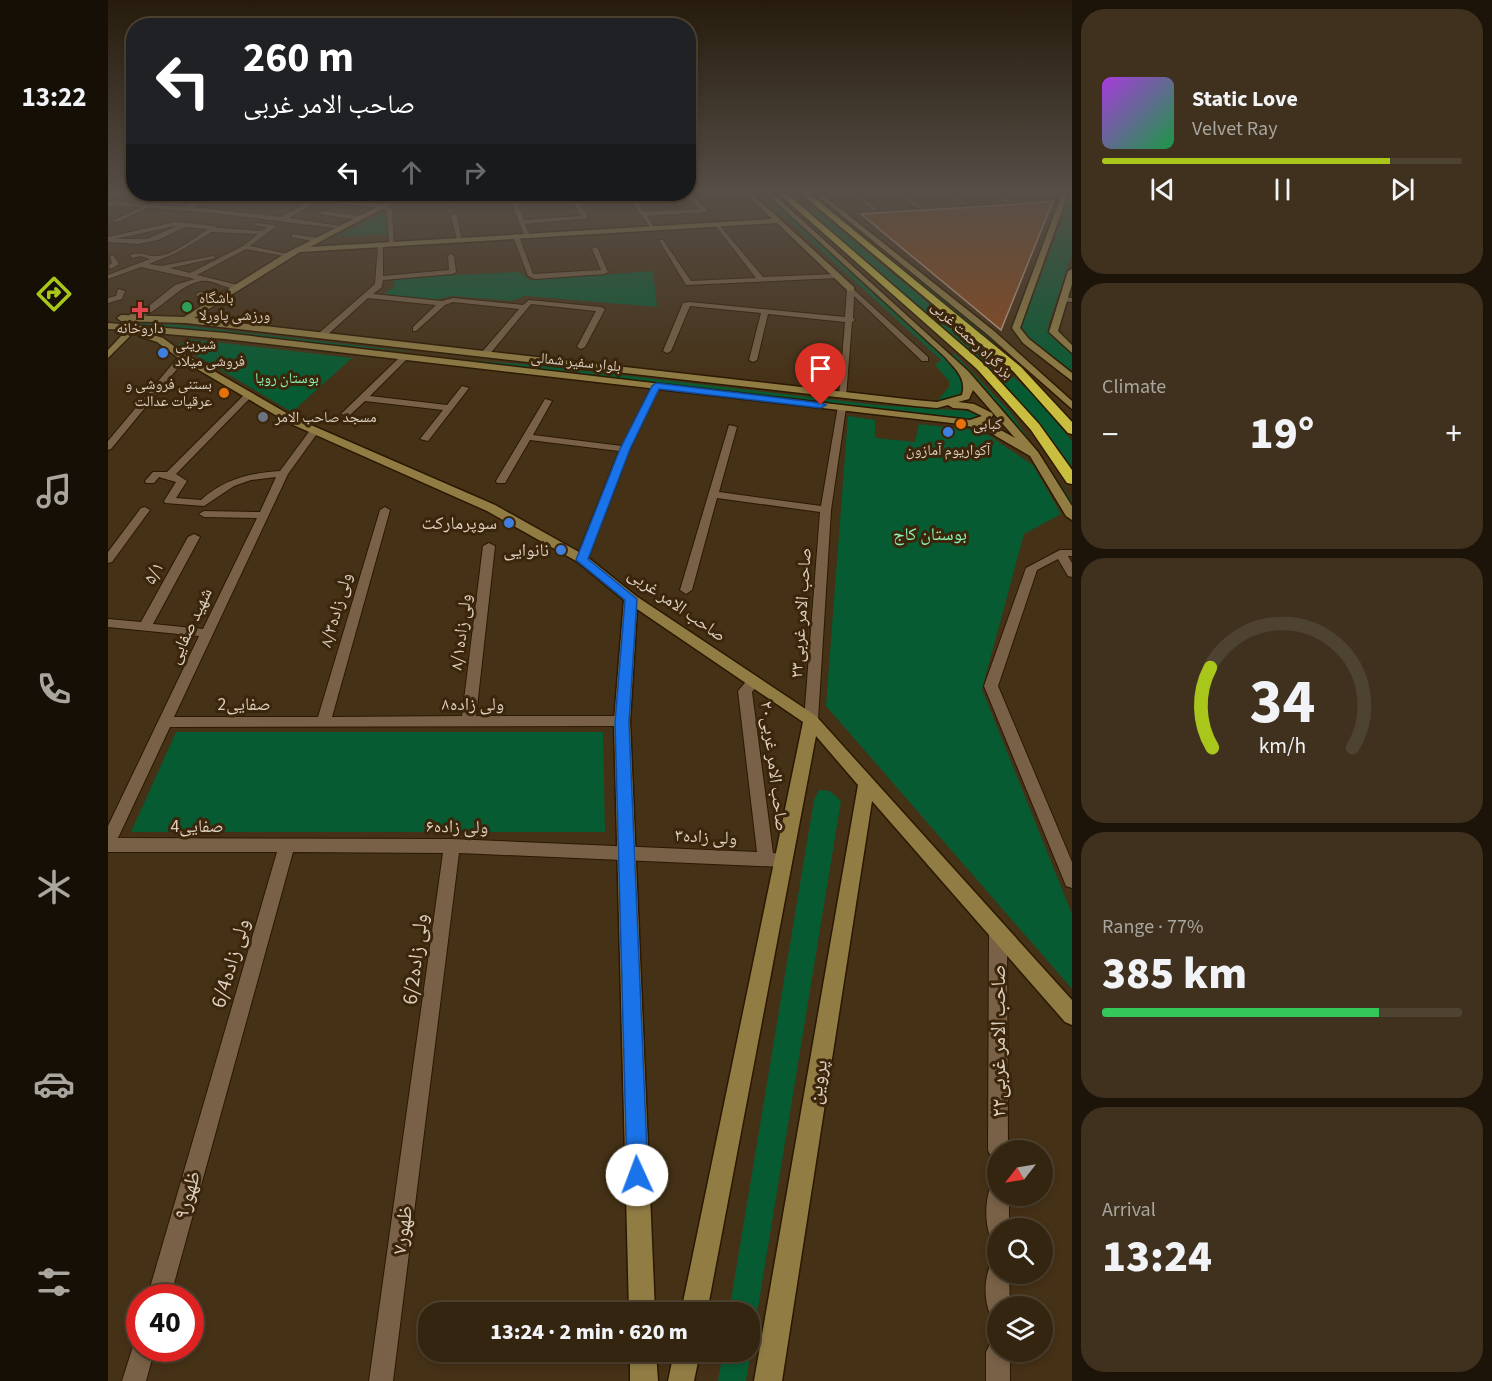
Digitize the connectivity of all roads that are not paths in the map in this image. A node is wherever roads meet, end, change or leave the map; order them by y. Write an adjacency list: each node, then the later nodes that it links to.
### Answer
1 (140, 255): 21 (street)
2 (147, 255): 20 (street)
3 (164, 255): 20 (street)
4 (226, 255): 19 (street)
5 (282, 255): 32 (street)
6 (380, 255): 28 (street)
7 (524, 255): 8 (street)
8 (598, 255)
9 (671, 255): 29 (street)
10 (742, 255): 29 (street)
11 (815, 255): 27 (street)
12 (838, 255): 66 (street)
13 (854, 255): 51 (highway, بزرگراه رحمت غربی)
14 (880, 255): 58 (highway, بزرگراه رحمت غربی)
15 (896, 255): 73 (street)
16 (1042, 255): 74 (street)
17 (451, 256): 28 (street)
18 (113, 257): 23 (street)
19 (222, 257): 24 (street); 26 (street)
20 (156, 258): 22 (street)
21 (128, 263): 22 (street); 23 (street); 31 (street)
22 (140, 265): 24 (street)
23 (110, 267)
24 (162, 268): 26 (street)
25 (1072, 271): 38 (street)
26 (190, 276): 30 (street)
27 (837, 276): 29 (street); 33 (street)
28 (380, 278): 36 (street)
29 (760, 278)
30 (201, 279): 32 (street); 44 (street)
31 (109, 282)
32 (235, 287): 37 (street)
33 (851, 289): 48 (street); 69 (street)
34 (121, 291): 39 (street)
35 (200, 294): 37 (street)
36 (366, 296): 40 (street); 56 (street)
37 (221, 297): 47 (street)
38 (1067, 300): 62 (street)
39 (108, 301)
40 (442, 303): 41 (street); 50 (street)
41 (524, 307): 60 (street); 64 (street)
42 (108, 311): 44 (street)
43 (765, 312): 48 (street); 63 (street); 71 (street)
44 (133, 316): 46 (street)
45 (108, 318): 46 (street, بلوار سفیر شمالی)
46 (148, 318): 47 (street, بلوار سفیر شمالی)
47 (186, 320): 56 (street, بلوار سفیر شمالی)
48 (851, 320): 79 (street)
49 (108, 326): 53 (street, بلوار سفیر شمالی)
50 (416, 329)
51 (941, 331): 66 (highway); 99 (highway, بزرگراه رحمت غربی)
52 (108, 332): 54 (street)
53 (180, 332): 55 (street); 57 (street, بلوار سفیر شمالی)
54 (128, 334): 55 (street); 65 (street)
55 (142, 334): 59 (street, صاحب الامر غربی)
56 (322, 335): 61 (street, بلوار سفیر شمالی)
57 (225, 336): 59 (street); 68 (street, بلوار سفیر شمالی)
58 (981, 340): 73 (highway); 90 (highway, بزرگراه رحمت غربی)
59 (170, 346): 67 (street, صاحب الامر غربی)
60 (581, 347)
61 (443, 349): 64 (street, بلوار سفیر شمالی); 70 (street)
62 (1072, 350)
63 (667, 351)
64 (485, 354): 79 (street, بلوار سفیر شمالی)
65 (108, 355)
66 (948, 355): 72 (street)
67 (183, 357): 78 (street, صاحب الامر غربی); 94 (street)
68 (405, 357): 70 (street, بلوار سفیر شمالی); 81 (street)
69 (925, 358)
70 (433, 360): 75 (street, بلوار سفیر شمالی)
71 (753, 360)
72 (965, 373): 83 (street, بلوار سفیر شمالی); 96 (street)
73 (1036, 373): 74 (street); 80 (street)
74 (1069, 376)
75 (656, 386): 86 (street, بلوار سفیر شمالی); 95 (street)
76 (465, 388): 85 (street)
77 (1072, 390): 80 (street)
78 (249, 395): 91 (street, صاحب الامر غربی); 98 (street)
79 (843, 395): 83 (street, بلوار سفیر شمالی)
80 (1063, 397): 84 (street)
81 (363, 398): 85 (street); 87 (street)
82 (548, 401): 92 (street)
83 (937, 405): 88 (street)
84 (1072, 406)
85 (450, 408): 93 (street)
86 (841, 408): 88 (street, بلوار سفیر شمالی); 106 (street, صاحب الامر غربی۲۳)
87 (346, 414)
88 (972, 423): 96 (street, بلوار سفیر شمالی)
89 (732, 427): 102 (street)
90 (1072, 430)
91 (314, 431): 97 (street, شهید صفایی); 112 (street, صاحب الامر غربی)
92 (528, 437): 95 (street); 100 (street)
93 (425, 439)
94 (108, 447)
95 (625, 449): 112 (street)
96 (1034, 454): 108 (street)
97 (283, 474): 103 (street); 107 (street, شهید صفایی)
98 (169, 475): 101 (street); 103 (street)
99 (1072, 480)
100 (501, 481)
101 (150, 482)
102 (713, 494): 106 (street); 115 (street)
103 (204, 509): 107 (street)
104 (145, 510): 113 (street)
105 (385, 510): 123 (street, ولی زاده۸/۳)
106 (826, 510): 121 (street, صاحب الامر غربی۲۳)
107 (263, 515): 119 (street, شهید صفایی)
108 (1072, 516)
109 (194, 537): 118 (street, ۵/۱)
110 (489, 546): 124 (street, ولی زاده۸/۱)
111 (1066, 553): 114 (street); 132 (street)
112 (582, 560): 116 (street, صاحب الامر غربی)
113 (108, 561)
114 (1072, 573)
115 (686, 590)
116 (631, 599): 120 (street, صاحب الامر غربی); 125 (street)
117 (108, 623): 118 (street)
118 (145, 627): 119 (street)
119 (206, 633): 122 (street, شهید صفایی)
120 (754, 681): 121 (street, صاحب الامر غربی); 131 (street, صاحب الامر غربی۲۰)
121 (811, 720): 126 (street, صاحب الامر غربی); 131 (street)
122 (165, 722): 123 (street, 2صفایی); 127 (street, شهید صفایی)
123 (323, 722): 124 (street, ولی زاده۸)
124 (468, 722): 125 (street, ولی زاده۸)
125 (622, 722): 130 (street)
126 (867, 783): 133 (street, صاحب الامر غربی); 149 (street, پروین)
127 (108, 843): 128 (street, 4صفایی)
128 (287, 845): 129 (street, ولی زاده۶); 136 (street, 6/4ولی زاده)
129 (452, 846): 130 (street, ولی زاده۶); 135 (street, 6/2ولی زاده)
130 (627, 853): 131 (street, ولی زاده۳); 139 (street)
131 (774, 859): 140 (street)
132 (1072, 881)
133 (998, 932): 134 (street, صاحب الامر غربی); 137 (street, صاحب الامر غربی٢٢)
134 (1072, 1015)
135 (422, 1079): 146 (street, ظهور۷)
136 (216, 1093): 138 (street, ظهور۹)
137 (998, 1140)
138 (162, 1284)
139 (642, 1302)
140 (696, 1302)
141 (139, 1362): 145 (street)
142 (643, 1362): 147 (street)
143 (685, 1362): 148 (street)
144 (998, 1362): 150 (street)
145 (134, 1381)
146 (381, 1381)
147 (644, 1381)
148 (681, 1381)
149 (768, 1381)
150 (998, 1381)

